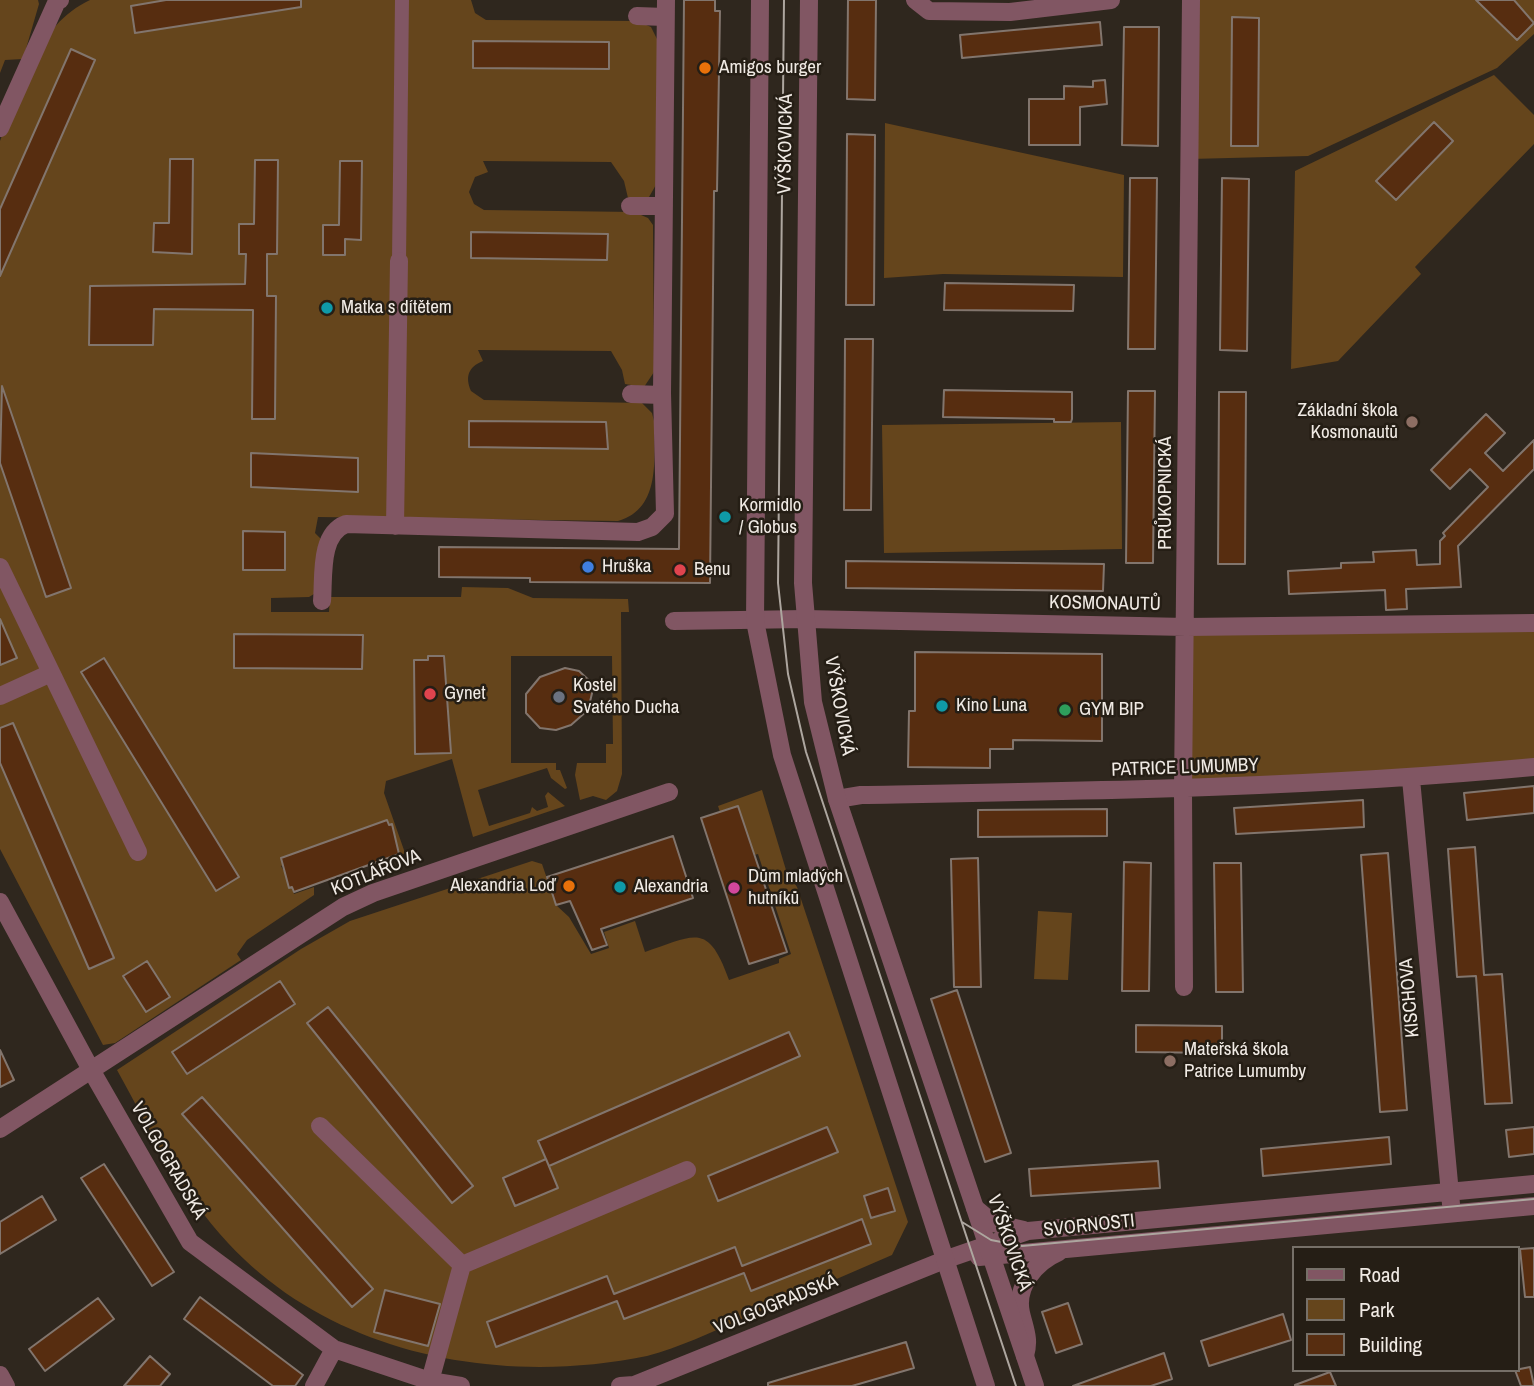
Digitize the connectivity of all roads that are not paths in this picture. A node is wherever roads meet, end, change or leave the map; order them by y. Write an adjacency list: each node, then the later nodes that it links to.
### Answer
1 (58, 0): 10 (street)
2 (402, 0): 13 (street)
3 (760, 0): 21 (street, VÝŠKOVICKÁ)
4 (809, 0): 19 (street, VÝŠKOVICKÁ)
5 (915, 0): 6 (street)
6 (1111, 0)
7 (1191, 0): 23 (street, PRŮKOPNICKÁ)
8 (665, 8): 9 (street); 12 (street)
9 (637, 16)
10 (0, 128)
11 (630, 206): 12 (street)
12 (664, 206): 15 (street)
13 (399, 261): 16 (street)
14 (631, 394): 15 (street)
15 (662, 395): 16 (street)
16 (395, 526): 18 (street)
17 (0, 567): 24 (street)
18 (322, 601)
19 (805, 619): 21 (street, KOSMONAUTŮ); 23 (street, KOSMONAUTŮ); 30 (street, VÝŠKOVICKÁ)
20 (674, 621): 21 (street, KOSMONAUTŮ)
21 (755, 621): 46 (street, VÝŠKOVICKÁ)
22 (1534, 623): 23 (street, KOSMONAUTŮ)
23 (1186, 627): 28 (street, PRŮKOPNICKÁ)
24 (51, 673): 25 (street); 31 (street)
25 (0, 696)
26 (1534, 767): 27 (street, PATRICE LUMUMBY)
27 (1411, 779): 28 (street, PATRICE LUMUMBY); 39 (street, KISCHOVA)
28 (1183, 790): 30 (street, PATRICE LUMUMBY); 33 (street, PRŮKOPNICKÁ)
29 (669, 792): 34 (street, KOTLÁŘOVA)
30 (837, 799): 41 (street, VÝŠKOVICKÁ)
31 (138, 852)
32 (0, 902): 34 (street, VOLGOGRADSKÁ)
33 (1184, 987)
34 (90, 1068): 36 (street, KOTLÁŘOVA); 48 (street, VOLGOGRADSKÁ)
35 (320, 1126): 47 (street)
36 (0, 1129)
37 (687, 1170): 47 (street)
38 (1534, 1184): 39 (street, SVORNOSTI)
39 (1450, 1192): 42 (street, KISCHOVA); 43 (street, SVORNOSTI)
40 (1534, 1206): 42 (street, SVORNOSTI)
41 (975, 1208): 43 (street); 45 (street, VÝŠKOVICKÁ)
42 (1452, 1214): 44 (street, SVORNOSTI)
43 (1034, 1229): 45 (street, SVORNOSTI)
44 (1070, 1249): 45 (street, SVORNOSTI); 49 (street)
45 (990, 1250): 46 (street, SVORNOSTI); 49 (street, VÝŠKOVICKÁ)
46 (947, 1259): 55 (street, VOLGOGRADSKÁ); 56 (street, VÝŠKOVICKÁ)
47 (462, 1265): 51 (street)
48 (334, 1349): 51 (street, VOLGOGRADSKÁ); 53 (street)
49 (1025, 1356): 57 (street, VÝŠKOVICKÁ)
50 (0, 1375): 52 (street)
51 (430, 1381): 54 (street, VOLGOGRADSKÁ)
52 (6, 1386)
53 (314, 1386)
54 (461, 1386)
55 (629, 1386)
56 (986, 1386)
57 (1035, 1386)

